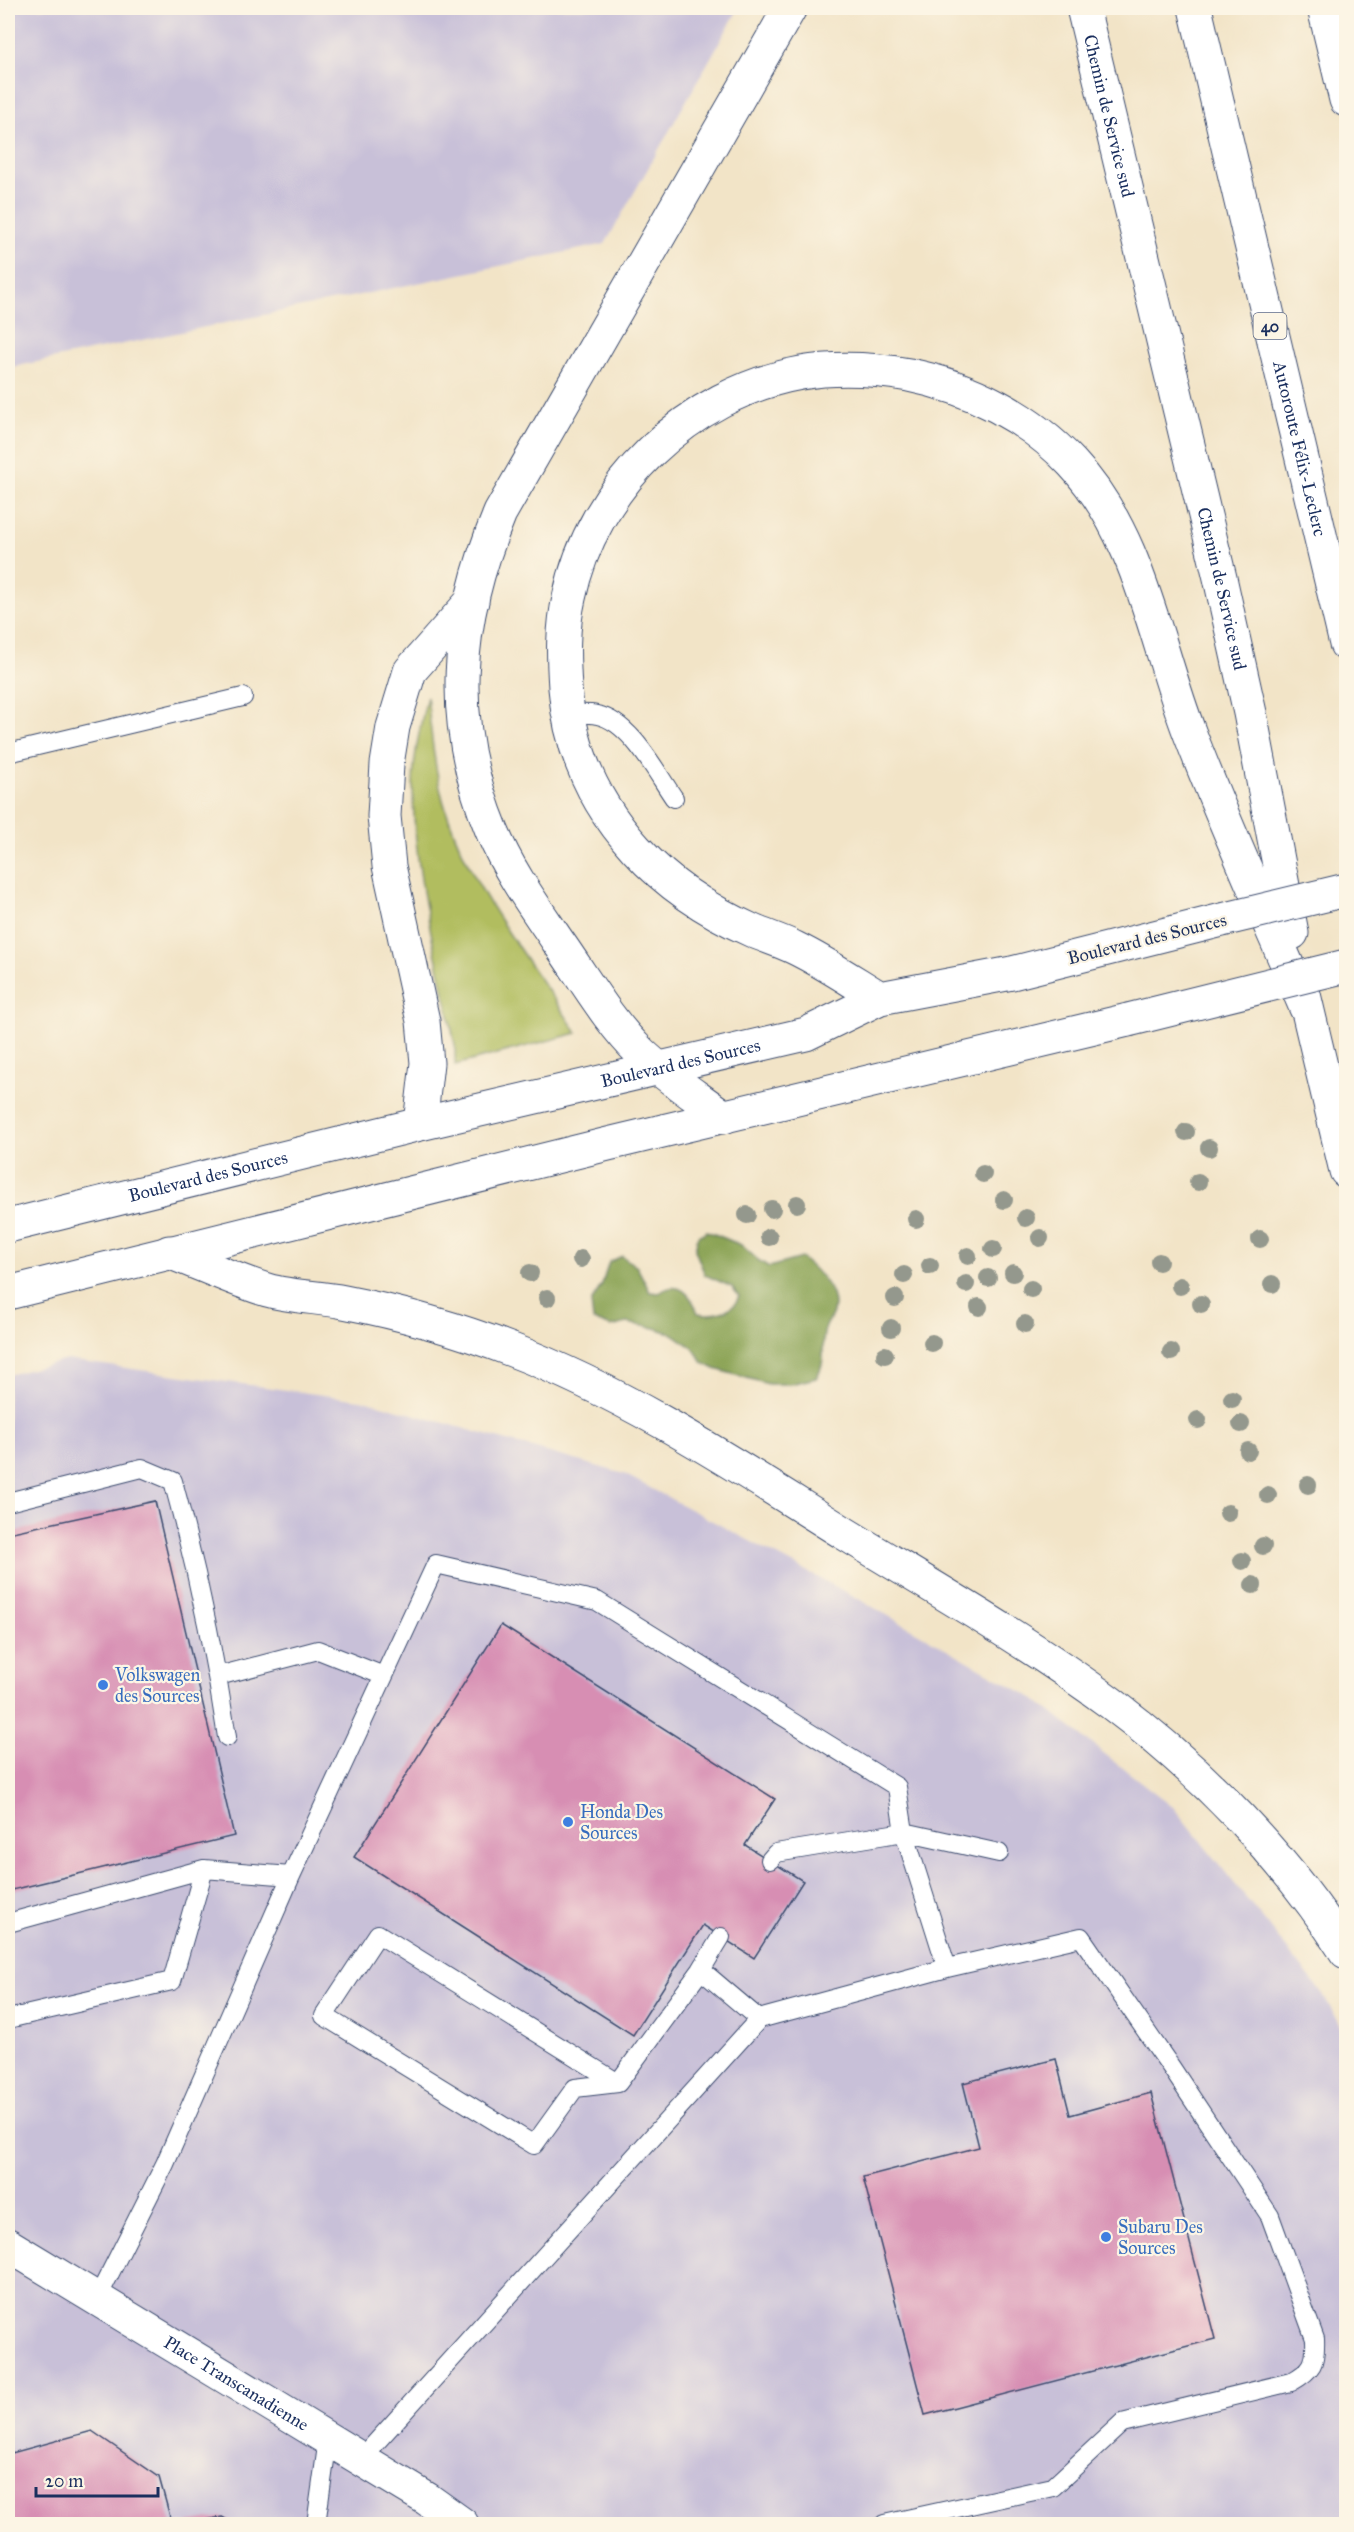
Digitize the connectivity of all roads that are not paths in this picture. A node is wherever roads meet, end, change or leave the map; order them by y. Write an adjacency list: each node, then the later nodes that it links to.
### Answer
1 (790, 8): 6 (main road)
2 (1083, 8): 15 (main road, Chemin de Service sud)
3 (1195, 8): 7 (main road, Autoroute Félix-Leclerc / 40)
4 (1324, 8): 5 (main road)
5 (1347, 100)
6 (472, 601): 16 (main road); 18 (main road)
7 (1347, 644)
8 (243, 697): 10 (lane)
9 (569, 714): 11 (lane); 14 (main road); 15 (main road)
10 (8, 753)
11 (674, 798)
12 (1347, 890): 14 (main road, Boulevard des Sources, bridge)
13 (1347, 966): 17 (main road, bridge)
14 (880, 998): 16 (main road, Boulevard des Sources)
15 (1306, 1008): 19 (main road, Chemin de Service sud)
16 (657, 1068): 17 (main road); 18 (main road, Boulevard des Sources)
17 (724, 1117): 21 (main road)
18 (420, 1125): 20 (main road, Boulevard des Sources)
19 (1347, 1171)
20 (8, 1226)
21 (169, 1252): 22 (main road); 34 (main road)
22 (8, 1293)
23 (8, 1502): 24 (lane)
24 (218, 1676): 25 (lane); 26 (lane)
25 (384, 1676): 27 (lane); 31 (lane)
26 (227, 1737)
27 (904, 1832): 28 (lane); 29 (lane); 35 (lane)
28 (999, 1853)
29 (770, 1860)
30 (204, 1869): 31 (lane); 32 (lane); 37 (lane)
31 (291, 1876): 41 (lane)
32 (8, 1923)
33 (721, 1937): 36 (lane)
34 (1347, 1952)
35 (947, 1968): 38 (lane); 46 (lane)
36 (701, 1970): 38 (lane); 39 (lane)
37 (8, 2019)
38 (759, 2019): 43 (lane)
39 (618, 2083): 39 (lane)
40 (8, 2245): 41 (main road, Place Transcanadienne)
41 (97, 2299): 42 (main road, Place Transcanadienne)
42 (328, 2439): 43 (main road, Place Transcanadienne); 44 (lane)
43 (362, 2459): 45 (main road, Place Transcanadienne)
44 (316, 2524)
45 (462, 2524)
46 (884, 2524)

